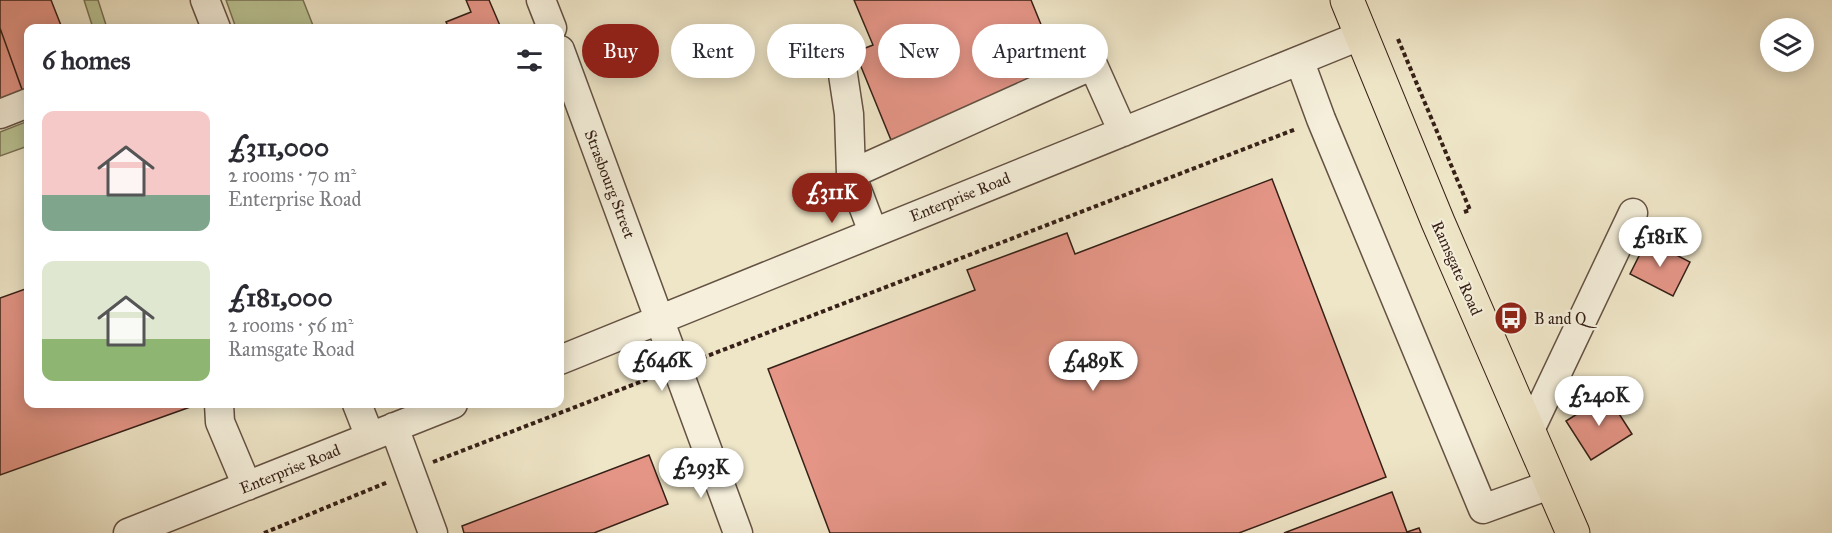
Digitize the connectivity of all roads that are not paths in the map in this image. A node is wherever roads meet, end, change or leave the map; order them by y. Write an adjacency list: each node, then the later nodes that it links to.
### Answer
1 (206, 0): 4 (street)
2 (541, 0): 5 (street)
3 (1347, 0): 6 (main road, Ramsgate Road)
4 (215, 24)
5 (550, 24)
6 (1362, 35): 8 (street, Enterprise Road); 22 (main road, Ramsgate Road)
7 (564, 61): 16 (street, Strasbourg Street)
8 (1300, 62): 12 (street, Enterprise Road); 23 (street)
9 (844, 78): 13 (street)
10 (24, 105): 11 (street)
11 (0, 114)
12 (1123, 132): 13 (street); 15 (street, Enterprise Road)
13 (851, 174): 15 (street)
14 (1633, 213): 22 (street)
15 (873, 232): 16 (street, Enterprise Road)
16 (660, 319): 17 (street, Enterprise Road); 27 (street, Strasbourg Street)
17 (564, 358)
18 (219, 408): 24 (street)
19 (361, 408): 21 (street)
20 (443, 408): 21 (street, Enterprise Road)
21 (382, 432): 24 (street, Enterprise Road); 26 (street)
22 (1529, 432): 23 (main road, Ramsgate Road)
23 (1552, 484): 28 (main road, Ramsgate Road)
24 (247, 486): 25 (street, Enterprise Road)
25 (128, 533)
26 (433, 533)
27 (738, 533)
28 (1573, 533)

